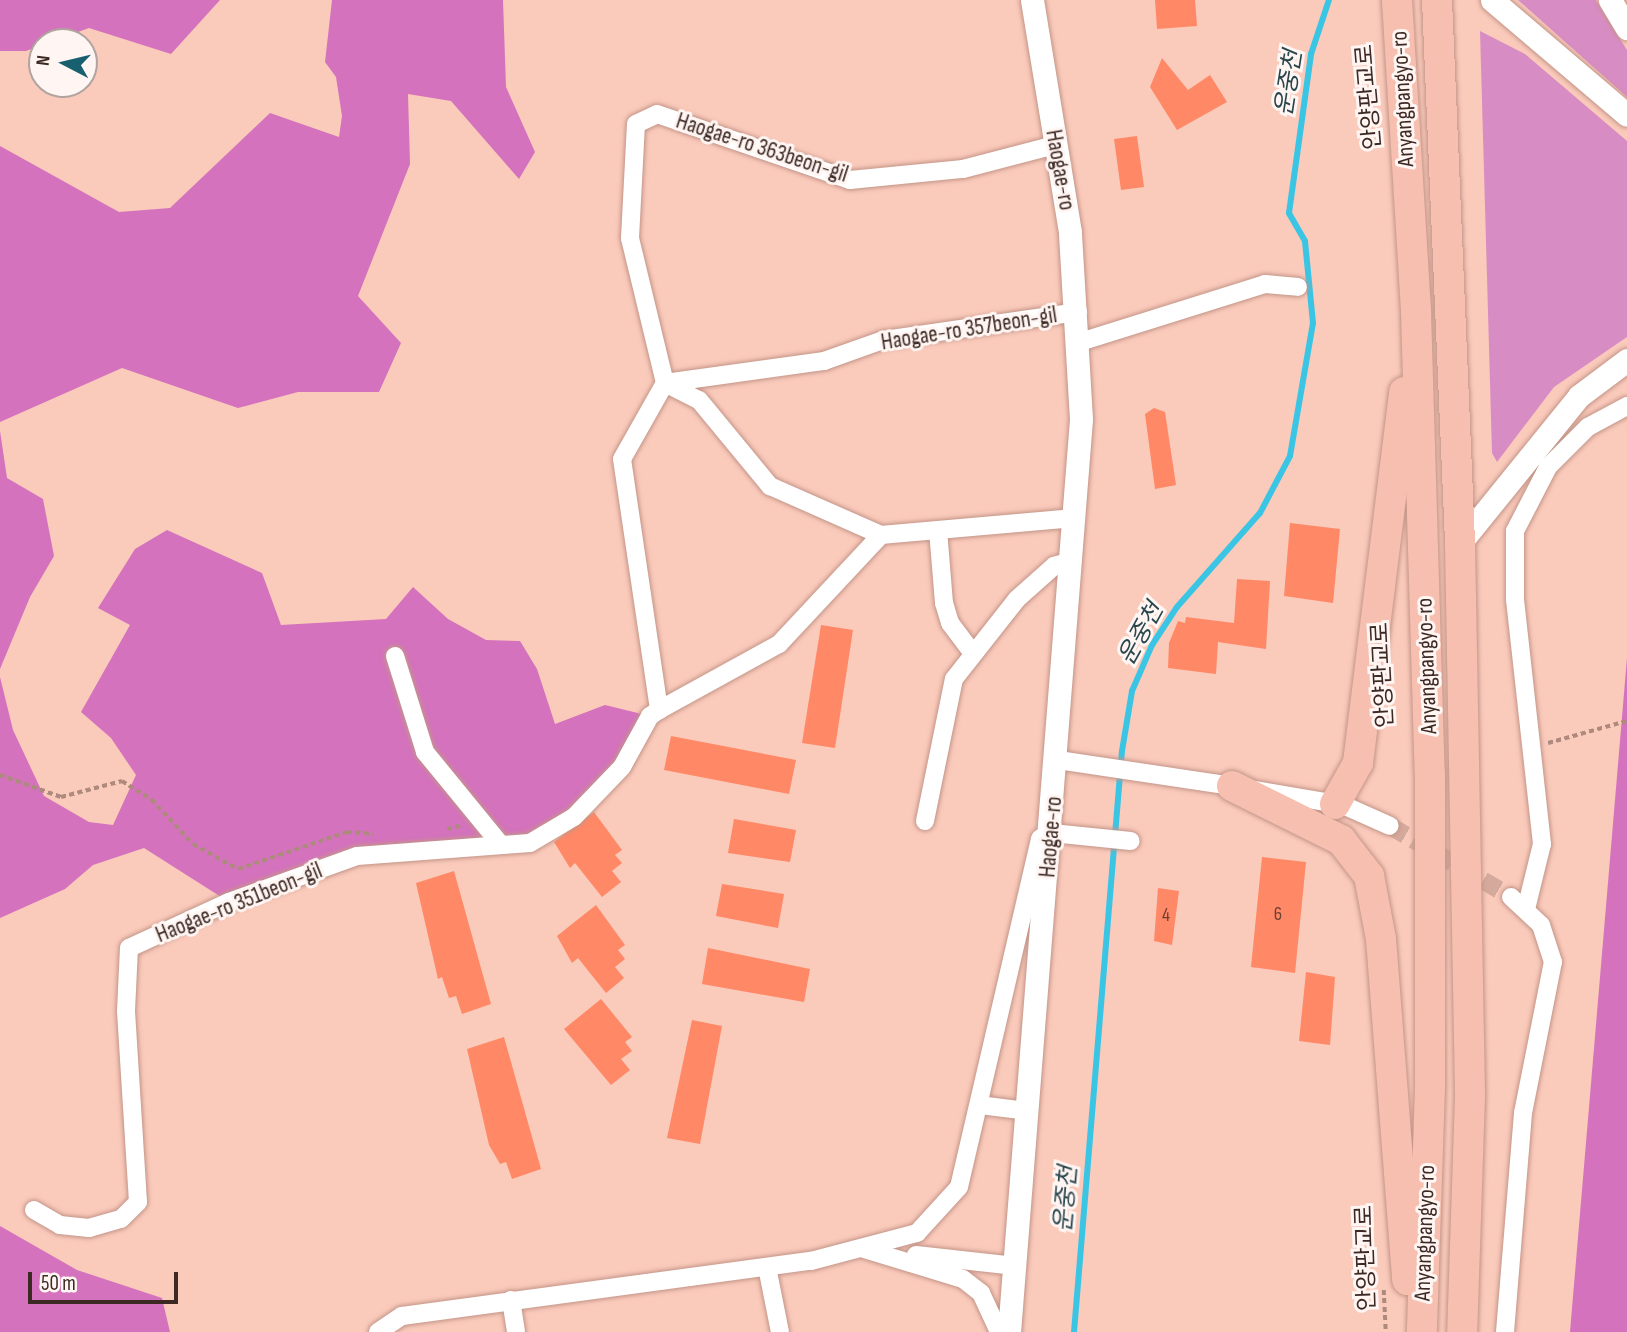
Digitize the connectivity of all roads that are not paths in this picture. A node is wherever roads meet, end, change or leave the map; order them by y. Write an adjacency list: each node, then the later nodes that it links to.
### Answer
1 (1032, 0): 8 (street, Haogae-ro)
2 (1397, 0): 11 (main road, Anyangpangyo-ro)
3 (1437, 0): 19 (main road, Anyangpangyo-ro)
4 (1492, 0): 7 (street)
5 (1610, 0): 6 (street)
6 (1627, 27)
7 (1627, 115)
8 (1055, 145): 10 (street, Haogae-ro); 14 (street, Haogae-ro 363beon-gil)
9 (1298, 287): 12 (street)
10 (1078, 312): 12 (street, Haogae-ro); 14 (street, Haogae-ro 357beon-gil)
11 (1416, 312): 26 (main road); 47 (main road, Anyangpangyo-ro)
12 (1080, 342): 16 (street, Haogae-ro)
13 (1627, 360): 19 (street)
14 (665, 383): 18 (street); 23 (street)
15 (1627, 406): 33 (street)
16 (1074, 518): 17 (street); 20 (street, Haogae-ro)
17 (938, 530): 18 (street); 21 (street)
18 (881, 535): 23 (street, Haogae-ro 351beon-gil)
19 (1460, 543): 48 (main road, Anyangpangyo-ro)
20 (1072, 561): 21 (street); 24 (street, Haogae-ro)
21 (972, 652): 27 (street)
22 (396, 656): 31 (street)
23 (659, 710): 31 (street, Haogae-ro 351beon-gil)
24 (1058, 760): 25 (street); 29 (street, Haogae-ro); 34 (street)
25 (1232, 786): 26 (street); 46 (main road)
26 (1335, 804): 28 (street)
27 (925, 821)
28 (1390, 825)
29 (1052, 833): 30 (street); 35 (street, Haogae-ro)
30 (1131, 841)
31 (501, 845): 36 (street, Haogae-ro 351beon-gil)
32 (1511, 897): 33 (street)
33 (1526, 909): 49 (street)
34 (979, 1105): 35 (street); 37 (street)
35 (1028, 1111): 38 (street, Haogae-ro)
36 (34, 1210)
37 (860, 1248): 38 (street); 39 (street); 44 (street)
38 (1015, 1266): 45 (street, Haogae-ro)
39 (767, 1268): 40 (street); 43 (street)
40 (511, 1300): 41 (street); 42 (street)
41 (378, 1332)
42 (516, 1332)
43 (780, 1332)
44 (999, 1332)
45 (1009, 1332)
46 (1408, 1332)
47 (1422, 1332)
48 (1462, 1332)
49 (1505, 1332)

